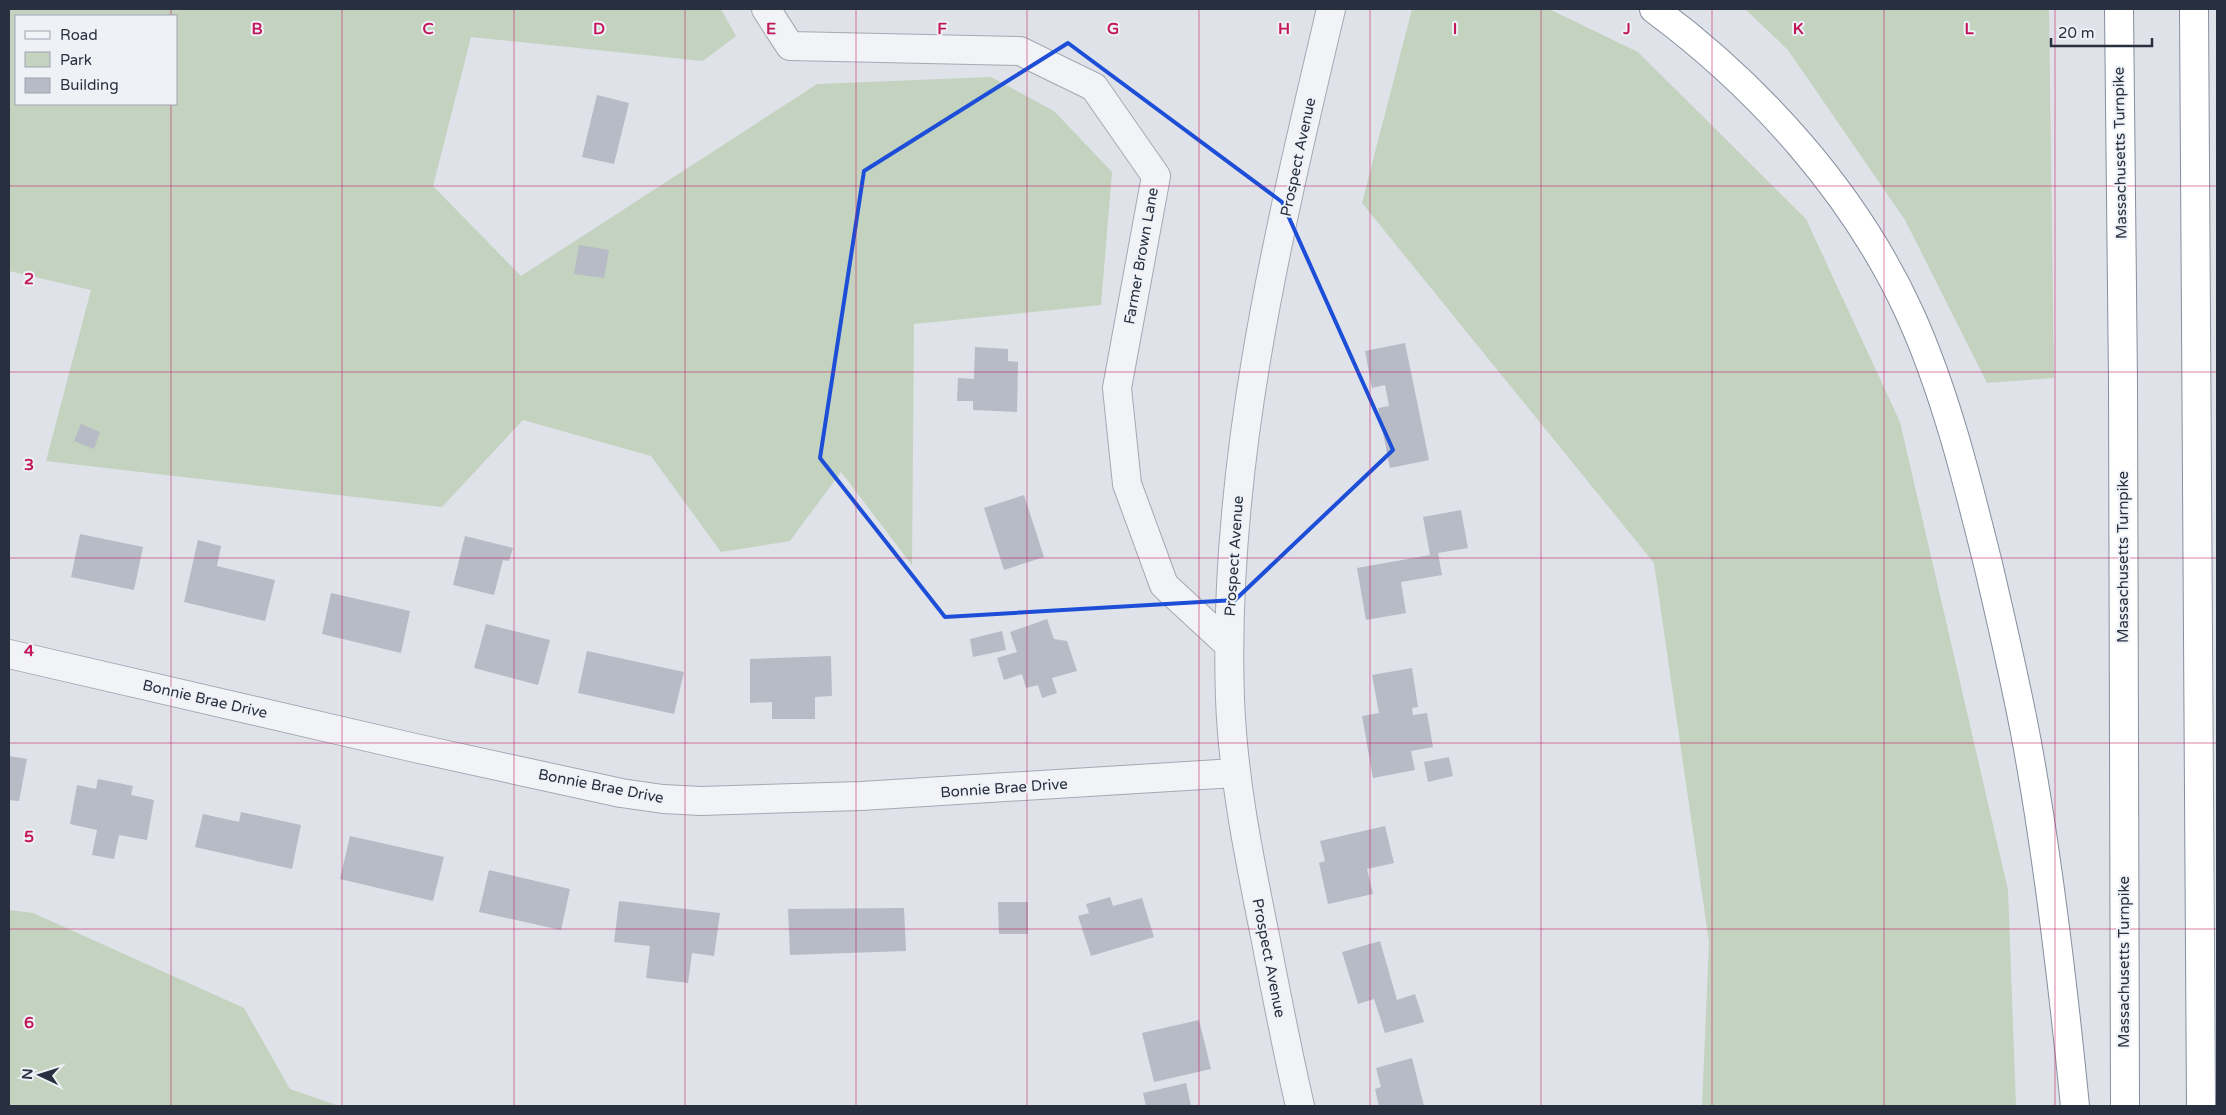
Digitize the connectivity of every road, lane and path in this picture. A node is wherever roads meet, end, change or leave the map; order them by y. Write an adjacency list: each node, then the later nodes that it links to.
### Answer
1 (766, 9): 6 (street, Farmer Brown Lane)
2 (1331, 9): 6 (street, Prospect Avenue)
3 (1654, 9): 10 (highway)
4 (2119, 9): 11 (highway, Massachusetts Turnpike)
5 (2194, 9): 12 (highway)
6 (1230, 645): 8 (street, Prospect Avenue)
7 (9, 654): 8 (street, Bonnie Brae Drive)
8 (1235, 773): 9 (street, Prospect Avenue)
9 (1300, 1106)
10 (2075, 1106)
11 (2125, 1106)
12 (2201, 1106)

